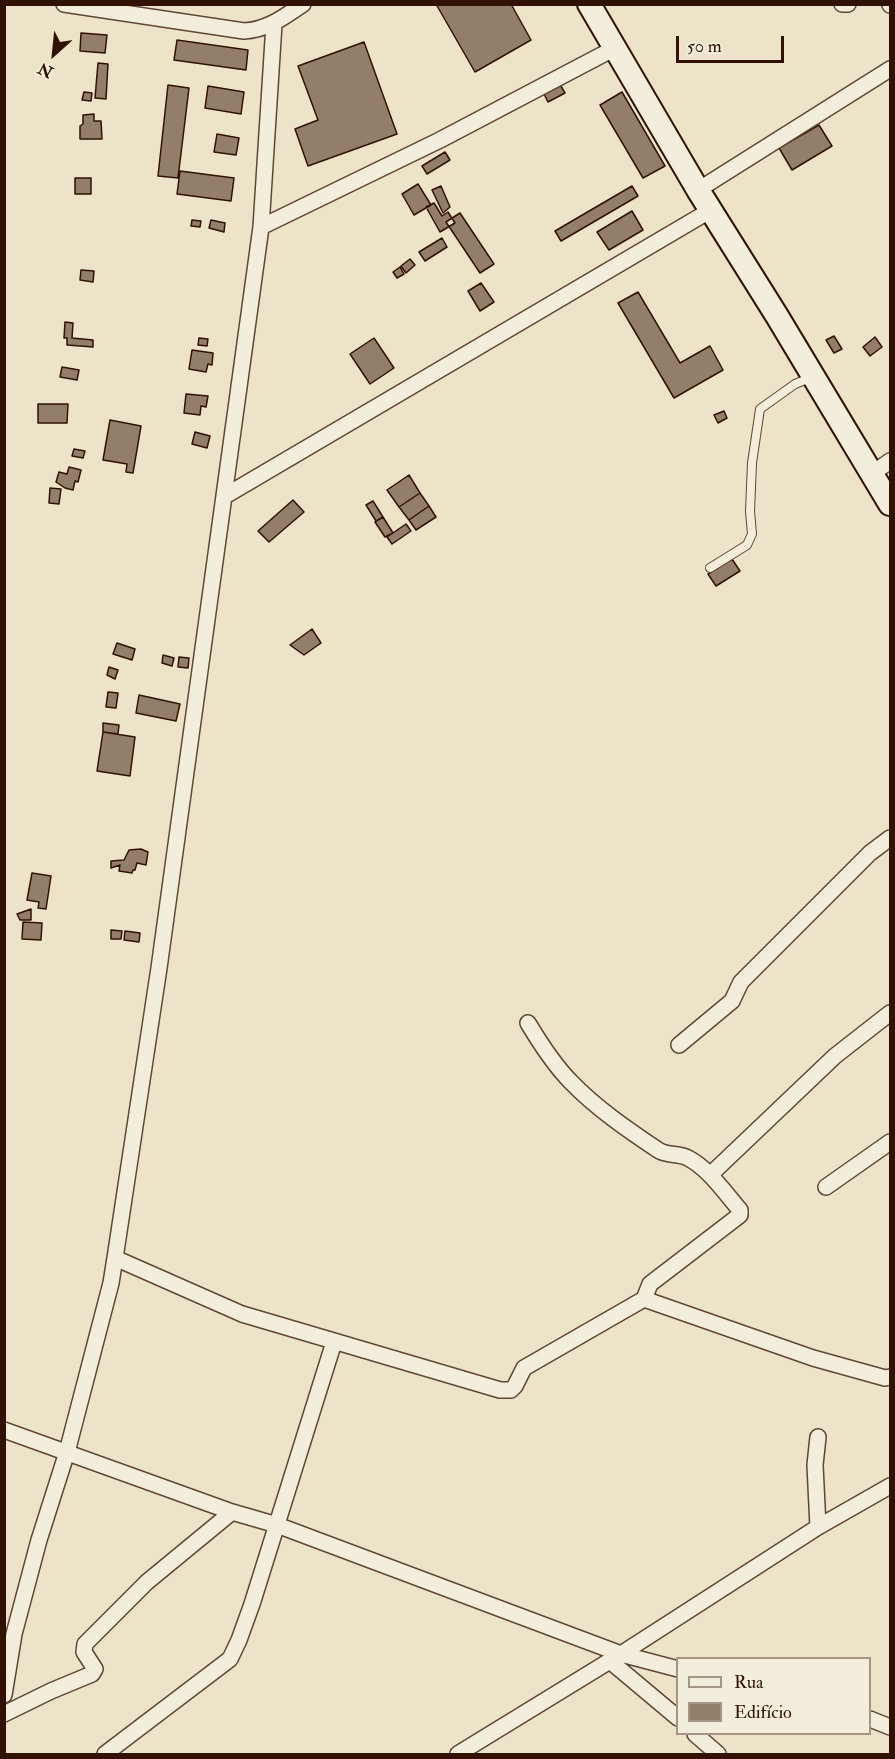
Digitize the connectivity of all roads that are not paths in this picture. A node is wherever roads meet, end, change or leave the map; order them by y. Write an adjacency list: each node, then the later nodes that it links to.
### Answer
1 (64, 4): 6 (street)
2 (303, 4): 6 (street)
3 (589, 4): 7 (main road)
4 (842, 4): 5 (street)
5 (848, 4)
6 (274, 24): 11 (street)
7 (615, 48): 9 (main road); 11 (street)
8 (891, 69): 9 (street)
9 (698, 190): 10 (main road)
10 (711, 210): 12 (main road); 14 (street)
11 (261, 227): 14 (street)
12 (814, 376): 13 (main road); 16 (lane)
13 (882, 467): 15 (main road)
14 (225, 496): 24 (street)
15 (891, 504)
16 (710, 568)
17 (891, 838): 20 (street)
18 (891, 1013): 22 (street)
19 (528, 1023): 22 (street)
20 (679, 1045)
21 (891, 1142): 23 (street)
22 (710, 1175): 25 (street)
23 (826, 1187)
24 (115, 1258): 26 (street); 30 (street)
25 (644, 1299): 26 (street); 27 (street)
26 (334, 1342): 33 (street)
27 (891, 1377)
28 (4, 1430): 30 (street)
29 (818, 1437): 34 (street)
30 (67, 1452): 32 (street); 37 (street)
31 (891, 1486): 34 (street)
32 (232, 1512): 33 (street); 38 (street)
33 (277, 1526): 35 (street); 43 (street)
34 (818, 1527): 35 (street)
35 (616, 1657): 36 (street); 39 (street); 44 (street)
36 (676, 1669)
37 (4, 1695)
38 (4, 1714)
39 (676, 1716)
40 (871, 1719): 41 (street)
41 (891, 1727)
42 (696, 1735): 45 (street)
43 (105, 1755)
44 (458, 1755)
45 (718, 1755)

